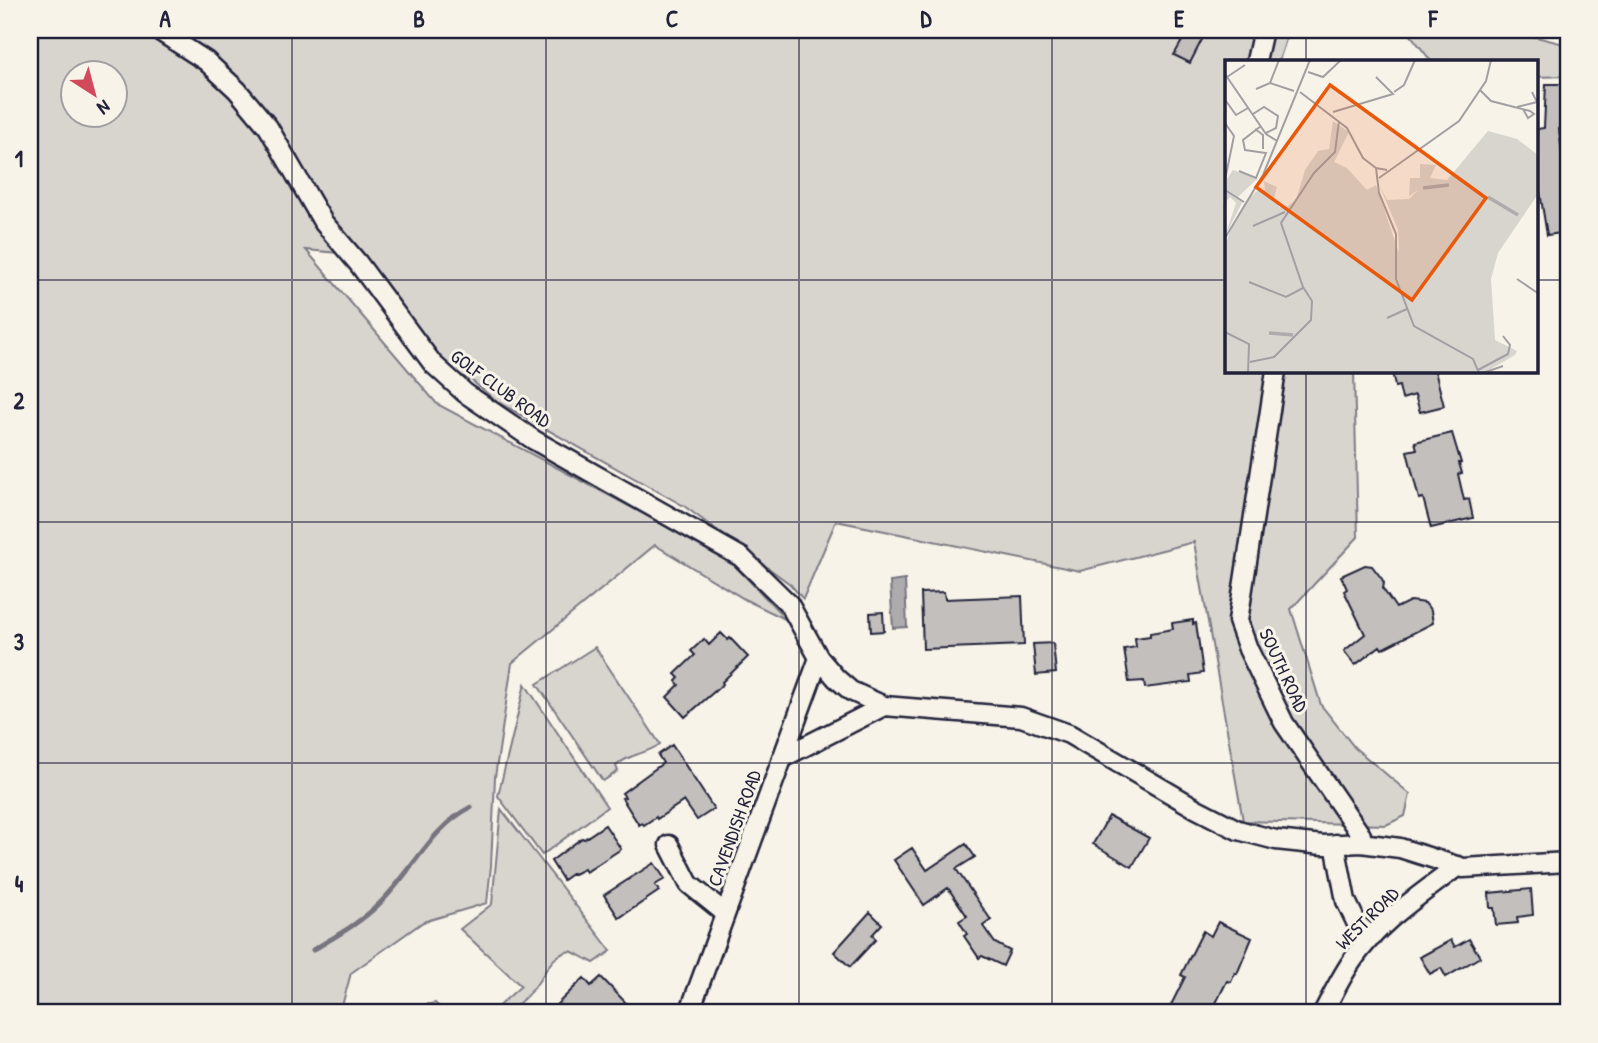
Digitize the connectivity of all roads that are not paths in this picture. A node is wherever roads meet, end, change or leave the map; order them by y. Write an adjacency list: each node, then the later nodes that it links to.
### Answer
1 (158, 30): 5 (street, GOLF CLUB ROAD)
2 (1263, 30): 3 (street)
3 (1256, 60)
4 (1276, 373): 8 (street, SOUTH ROAD)
5 (819, 658): 6 (street, GOLF CLUB ROAD); 7 (street, CAVENDISH ROAD)
6 (884, 706): 7 (street); 9 (street)
7 (782, 758): 13 (street, CAVENDISH ROAD)
8 (1361, 843): 9 (street); 12 (street)
9 (1335, 844): 14 (street)
10 (669, 845): 13 (street)
11 (1568, 862): 12 (street)
12 (1458, 866): 14 (street, WEST ROAD)
13 (725, 913): 15 (street, CAVENDISH ROAD)
14 (1372, 937): 16 (street, WEST ROAD)
15 (688, 1013)
16 (1322, 1013)

